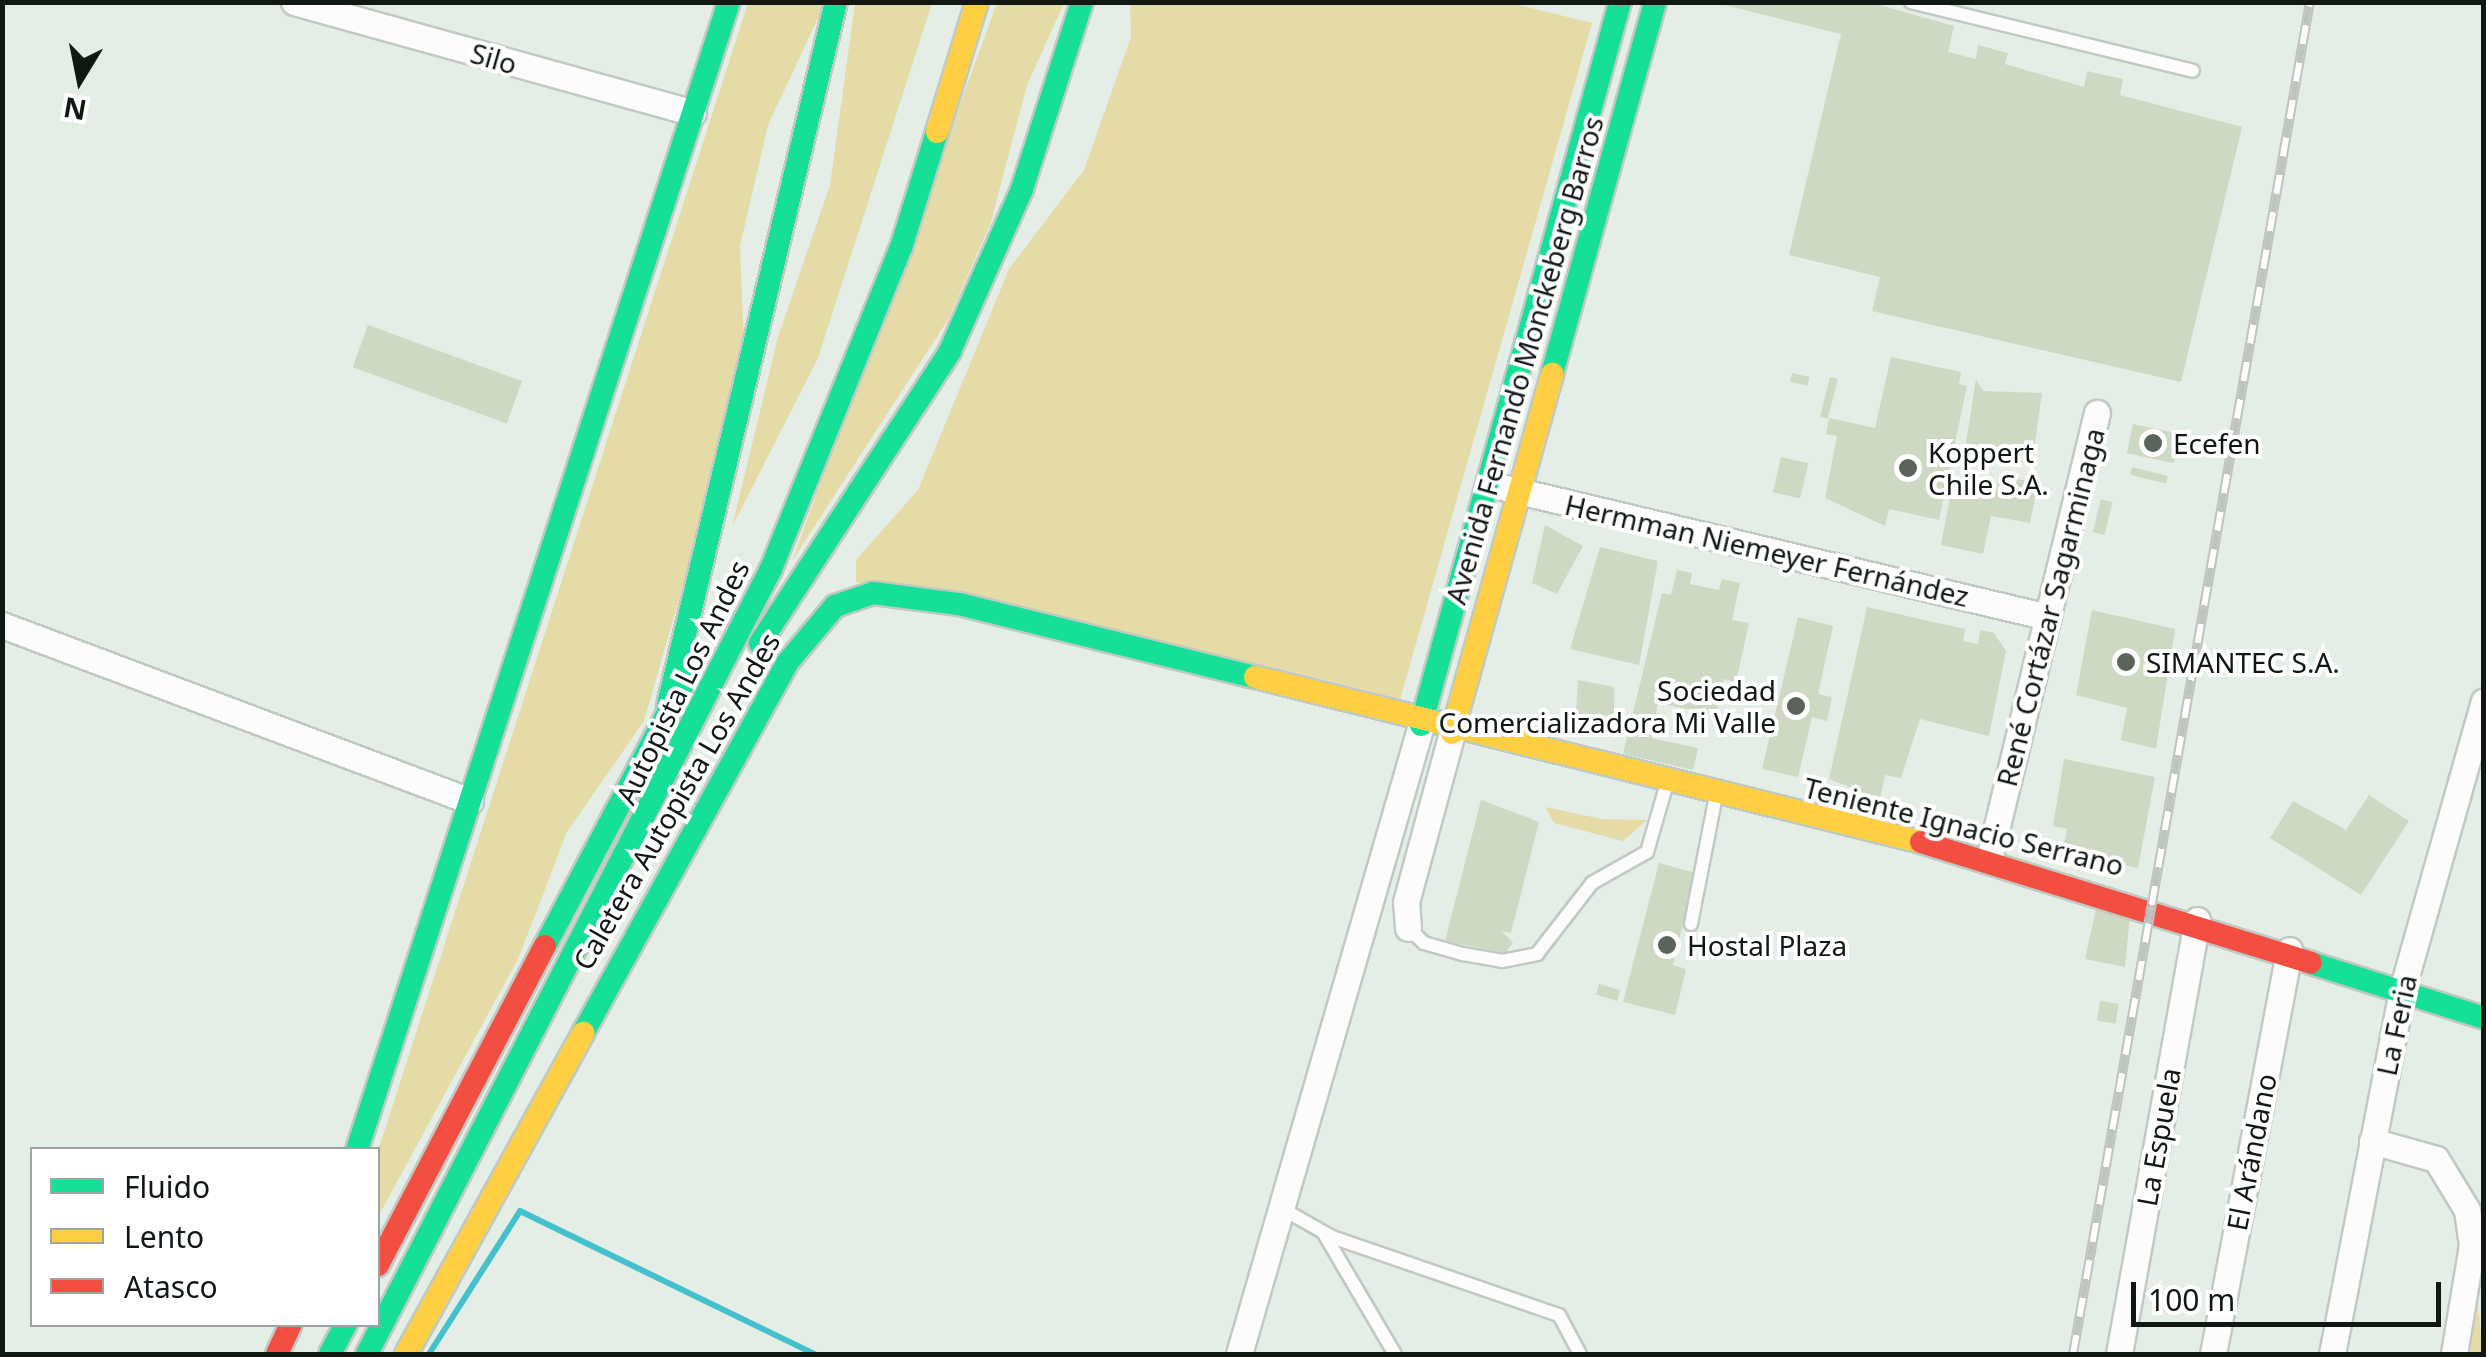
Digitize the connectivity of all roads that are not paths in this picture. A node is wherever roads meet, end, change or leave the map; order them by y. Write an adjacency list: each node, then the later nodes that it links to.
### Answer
1 (294, 2): 10 (street, Silo)
2 (729, 2): 10 (main road)
3 (836, 2): 21 (main road)
4 (977, 2): 23 (main road, Autopista Los Andes)
5 (1082, 2): 23 (main road)
6 (1620, 2): 14 (main road, Avenida Fernando Monckeberg Barros)
7 (1655, 2): 15 (main road, Avenida Fernando Monckeberg Barros)
8 (1911, 2): 9 (lane)
9 (2194, 71)
10 (693, 113): 26 (main road)
11 (836, 336): 13 (main road)
12 (2097, 413): 17 (street, René Cortázar Sagarminaga)
13 (800, 425)
14 (1486, 483): 15 (street, Hermman Niemeyer Fernández); 20 (main road, Avenida Fernando Monckeberg Barros)
15 (1518, 491): 17 (street, Hermman Niemeyer Fernández); 22 (main road, Avenida Fernando Monckeberg Barros)
16 (722, 604): 21 (main road, Autopista Los Andes)
17 (2048, 616): 27 (street, René Cortázar Sagarminaga)
18 (2, 625): 26 (street)
19 (2484, 701): 32 (street, La Feria)
20 (1421, 725): 22 (main road, Teniente Ignacio Serrano); 36 (street); 45 (main road, Caletera Autopista Los Andes)
21 (658, 732): 38 (main road, Autopista Los Andes)
22 (1452, 733): 24 (main road, Teniente Ignacio Serrano); 30 (street)
23 (682, 756): 44 (main road, Autopista Los Andes)
24 (1667, 784): 25 (main road, Teniente Ignacio Serrano); 30 (lane)
25 (1716, 795): 27 (main road, Teniente Ignacio Serrano); 29 (lane)
26 (470, 800): 35 (main road)
27 (1990, 860): 28 (main road, Teniente Ignacio Serrano)
28 (2198, 920): 31 (main road, Teniente Ignacio Serrano); 49 (street, La Espuela)
29 (1692, 924)
30 (1408, 928)
31 (2288, 950): 32 (main road, Teniente Ignacio Serrano); 50 (street, El Arándano)
32 (2403, 987): 33 (main road, Teniente Ignacio Serrano); 34 (street, La Feria)
33 (2484, 1018)
34 (2372, 1141): 39 (street); 51 (street, La Feria)
35 (358, 1147)
36 (1280, 1207): 37 (lane); 46 (street)
37 (1323, 1232): 47 (lane); 48 (lane)
38 (380, 1260)
39 (2477, 1273): 52 (street)
40 (290, 1327): 42 (main road)
41 (344, 1327): 43 (main road)
42 (277, 1354)
43 (330, 1354)
44 (366, 1354)
45 (406, 1354)
46 (1239, 1354)
47 (1395, 1354)
48 (1580, 1354)
49 (2120, 1354)
50 (2213, 1354)
51 (2332, 1354)
52 (2454, 1354)

